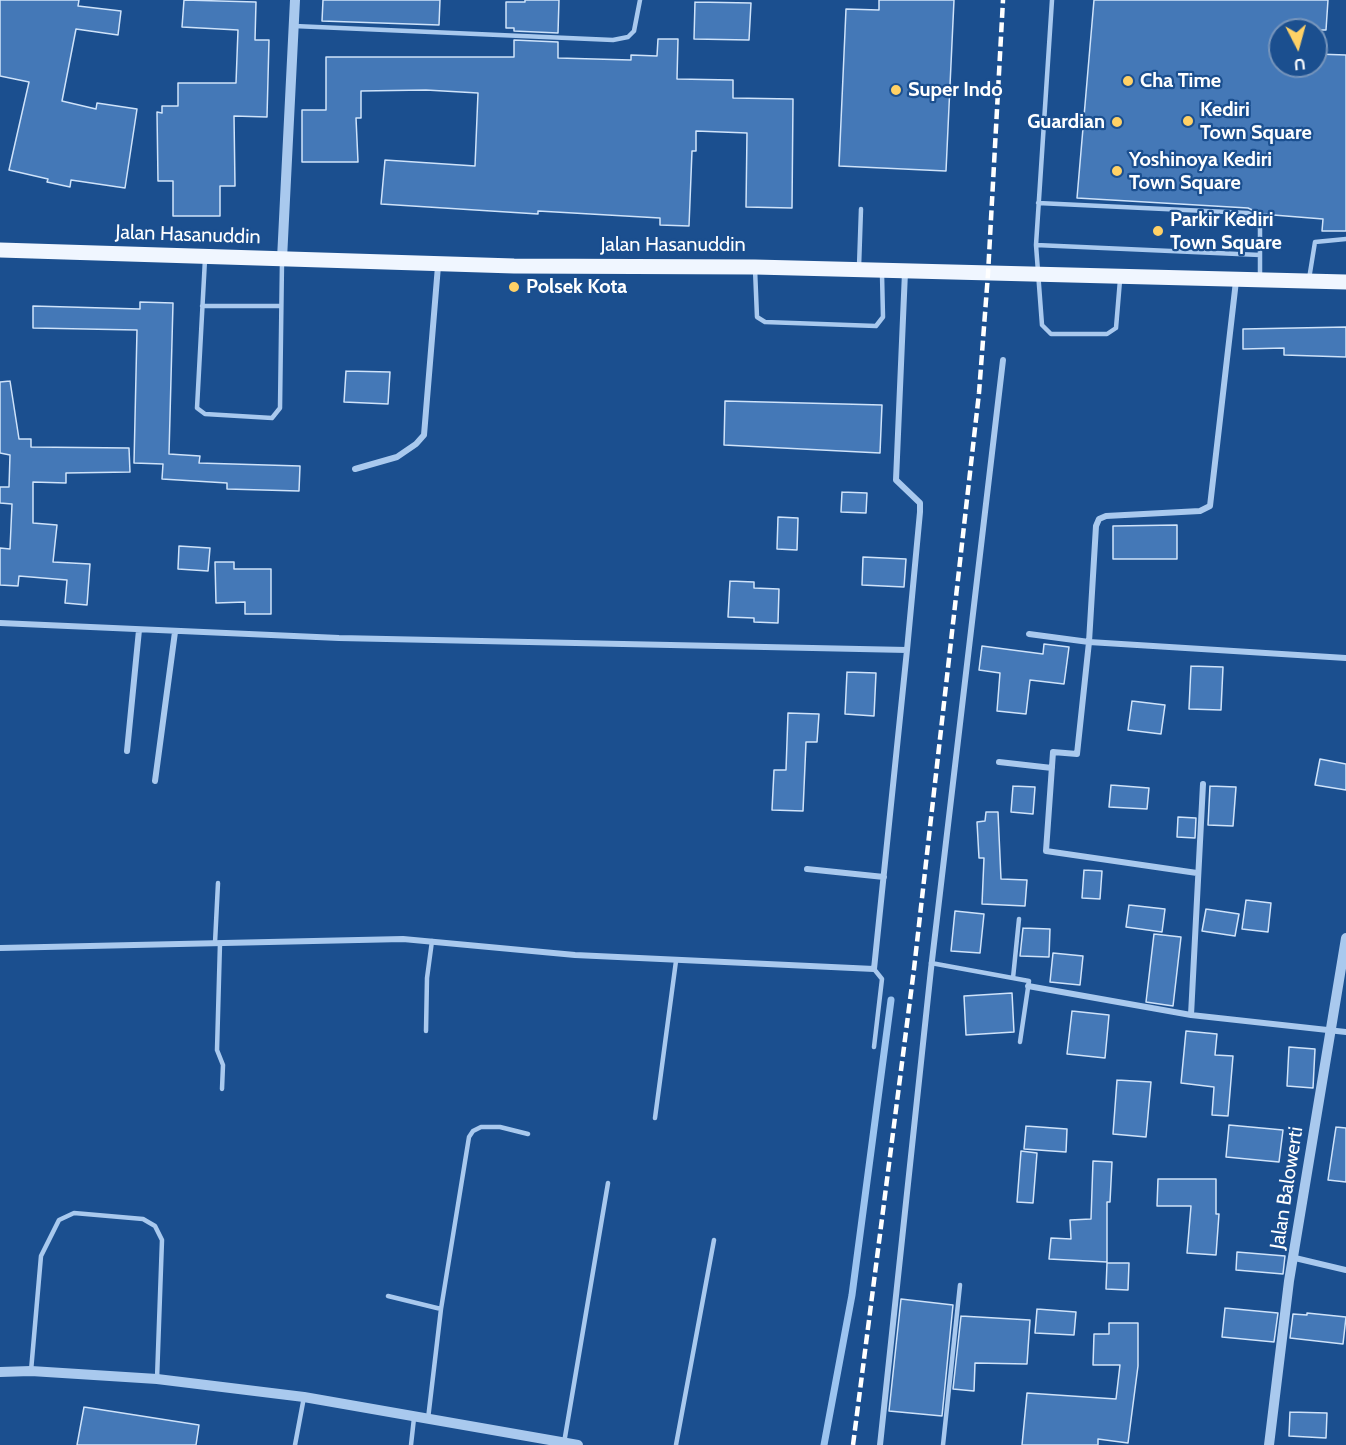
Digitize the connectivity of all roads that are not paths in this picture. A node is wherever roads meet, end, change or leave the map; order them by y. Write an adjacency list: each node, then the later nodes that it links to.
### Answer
1 (295, 0): 4 (street)
2 (640, 0): 4 (lane)
3 (1052, 0): 5 (lane)
4 (294, 26): 12 (street)
5 (1038, 203): 8 (lane); 10 (lane)
6 (861, 209): 15 (lane)
7 (1346, 239): 22 (lane)
8 (1036, 244): 10 (lane); 18 (lane)
9 (0, 250): 11 (main road, Jalan Hasanuddin)
10 (1260, 255): 21 (lane)
11 (205, 256): 12 (main road, Jalan Hasanuddin); 24 (lane)
12 (282, 259): 13 (main road, Jalan Hasanuddin); 25 (lane)
13 (438, 264): 14 (main road, Jalan Hasanuddin); 27 (street)
14 (755, 267): 15 (main road, Jalan Hasanuddin); 16 (lane)
15 (859, 271): 16 (main road, Jalan Hasanuddin)
16 (882, 272): 17 (main road, Jalan Hasanuddin)
17 (905, 272): 18 (main road, Jalan Hasanuddin); 33 (street)
18 (1037, 275): 19 (main road, Jalan Hasanuddin); 19 (lane)
19 (1120, 277): 20 (main road, Jalan Hasanuddin)
20 (1236, 281): 21 (main road, Jalan Hasanuddin); 32 (street)
21 (1260, 281): 22 (main road, Jalan Hasanuddin)
22 (1309, 281): 23 (main road, Jalan Hasanuddin)
23 (1346, 282)
24 (202, 306): 25 (lane); 25 (lane)
25 (281, 306)
26 (1003, 360): 50 (street)
27 (355, 469)
28 (0, 622): 29 (street)
29 (140, 630): 30 (street); 35 (street)
30 (175, 632): 33 (street); 38 (street)
31 (1029, 634): 32 (street)
32 (1089, 642): 34 (street); 37 (street)
33 (907, 650): 42 (street)
34 (1346, 658)
35 (127, 751)
36 (999, 762): 37 (street)
37 (1052, 768): 41 (street)
38 (155, 781)
39 (1203, 784): 41 (street)
40 (807, 869): 42 (street)
41 (1197, 873): 54 (street)
42 (884, 877): 51 (street)
43 (218, 883): 47 (lane)
44 (1019, 919): 52 (lane)
45 (1346, 938): 55 (street, Jalan Balowerti)
46 (432, 941): 47 (street); 49 (street); 56 (lane)
47 (218, 943): 48 (street); 60 (lane)
48 (0, 948)
49 (676, 961): 51 (street); 61 (lane)
50 (932, 963): 52 (lane); 81 (street)
51 (874, 969): 59 (lane)
52 (1013, 978): 53 (lane)
53 (1028, 986): 54 (street); 58 (lane)
54 (1191, 1015): 55 (street)
55 (1330, 1030): 57 (street); 65 (street, Jalan Balowerti)
56 (426, 1031)
57 (1346, 1032)
58 (1020, 1042)
59 (874, 1047)
60 (222, 1089)
61 (655, 1118)
62 (528, 1134): 69 (lane)
63 (608, 1183): 76 (lane)
64 (714, 1240): 80 (lane)
65 (1295, 1258): 66 (street); 83 (street, Jalan Balowerti)
66 (1346, 1270)
67 (960, 1285): 82 (lane)
68 (388, 1296): 69 (lane)
69 (441, 1309): 75 (lane)
70 (31, 1371): 71 (street); 72 (street); 72 (lane)
71 (0, 1372)
72 (157, 1379): 73 (street)
73 (304, 1397): 74 (street); 77 (lane)
74 (415, 1417): 75 (street); 78 (lane)
75 (428, 1419): 76 (street)
76 (564, 1443): 79 (street)
77 (295, 1445)
78 (411, 1445)
79 (578, 1445)
80 (676, 1445)
81 (880, 1445)
82 (943, 1445)
83 (1269, 1445)

